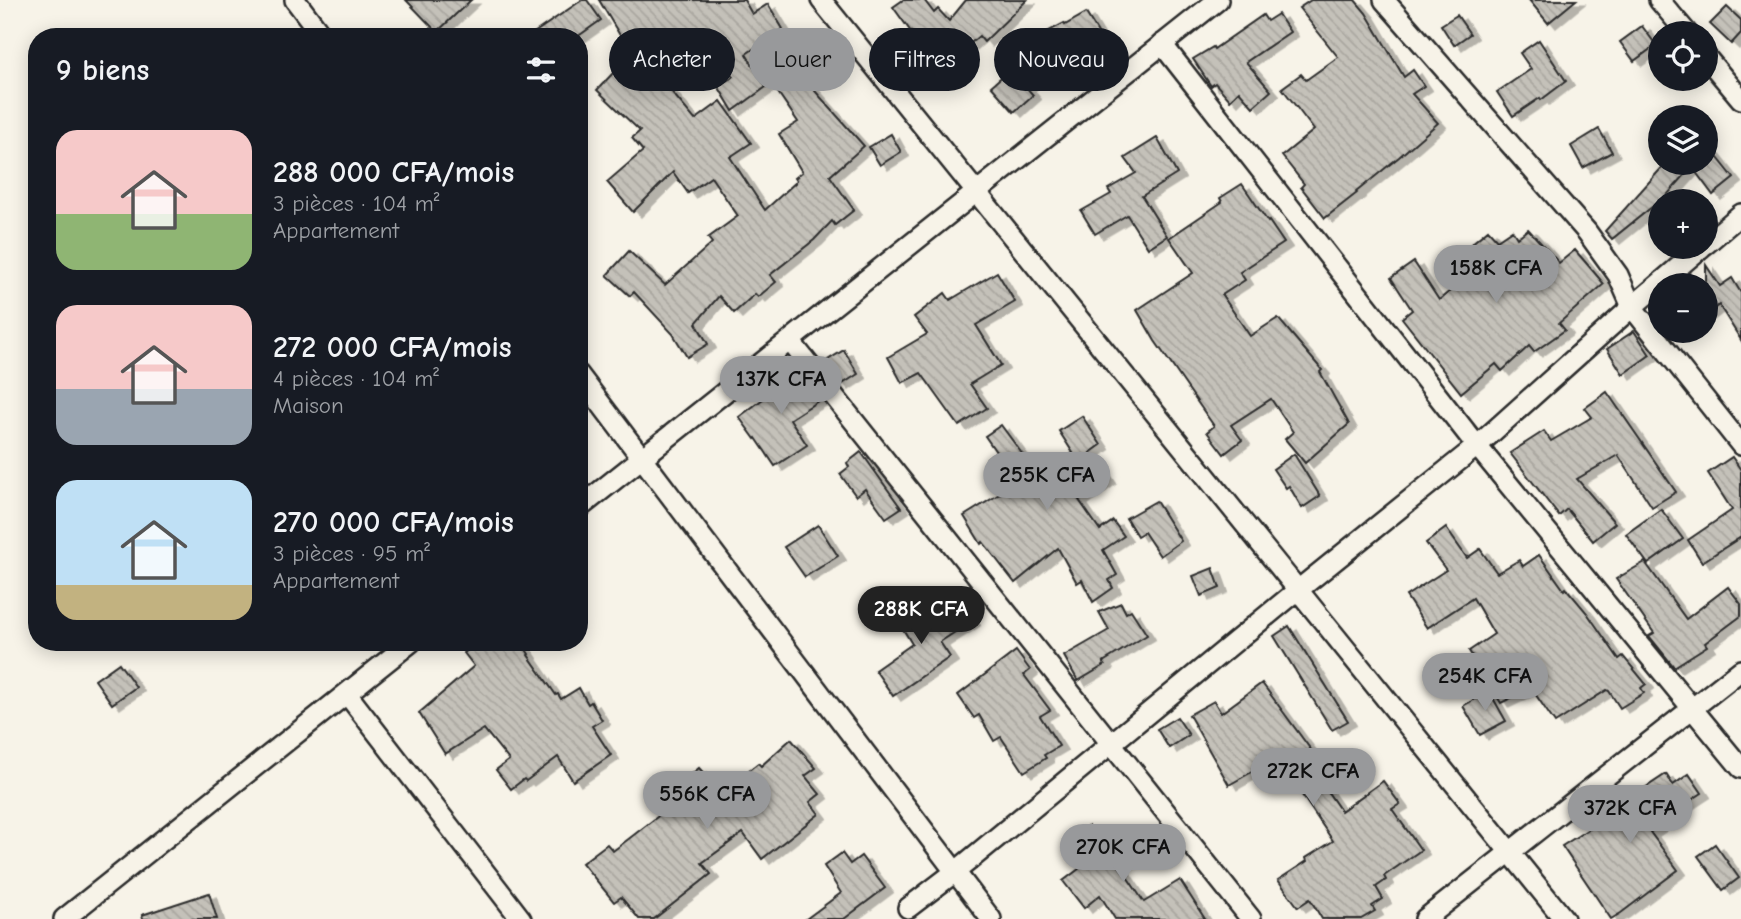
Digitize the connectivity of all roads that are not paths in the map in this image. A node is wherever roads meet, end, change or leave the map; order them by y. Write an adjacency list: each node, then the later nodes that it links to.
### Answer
1 (295, 0): 7 (street)
2 (821, 0): 11 (street)
3 (1217, 0): 8 (street)
4 (1384, 0): 15 (street)
5 (1659, 0): 6 (street)
6 (1676, 21)
7 (316, 28)
8 (1163, 44): 11 (street); 19 (street)
9 (1718, 71): 10 (street)
10 (1741, 99)
11 (977, 192): 16 (street); 22 (street)
12 (1741, 214): 13 (street)
13 (1718, 233)
14 (1688, 259): 15 (street)
15 (1632, 307): 18 (street); 19 (street)
16 (790, 341): 20 (street); 27 (street)
17 (588, 388): 20 (street)
18 (1741, 445)
19 (1477, 446): 22 (street); 26 (street)
20 (642, 458): 21 (street); 30 (street)
21 (588, 501)
22 (1298, 590): 27 (street); 29 (street)
23 (400, 651): 25 (street)
24 (1741, 670): 26 (street)
25 (347, 694): 32 (street); 33 (street)
26 (1693, 708): 28 (street); 29 (street)
27 (1111, 743): 30 (street); 35 (street)
28 (1741, 768)
29 (1510, 852): 36 (street); 37 (street)
30 (955, 872): 31 (street); 34 (street)
31 (908, 908)
32 (64, 919)
33 (522, 919)
34 (991, 919)
35 (1251, 919)
36 (1425, 919)
37 (1563, 919)

